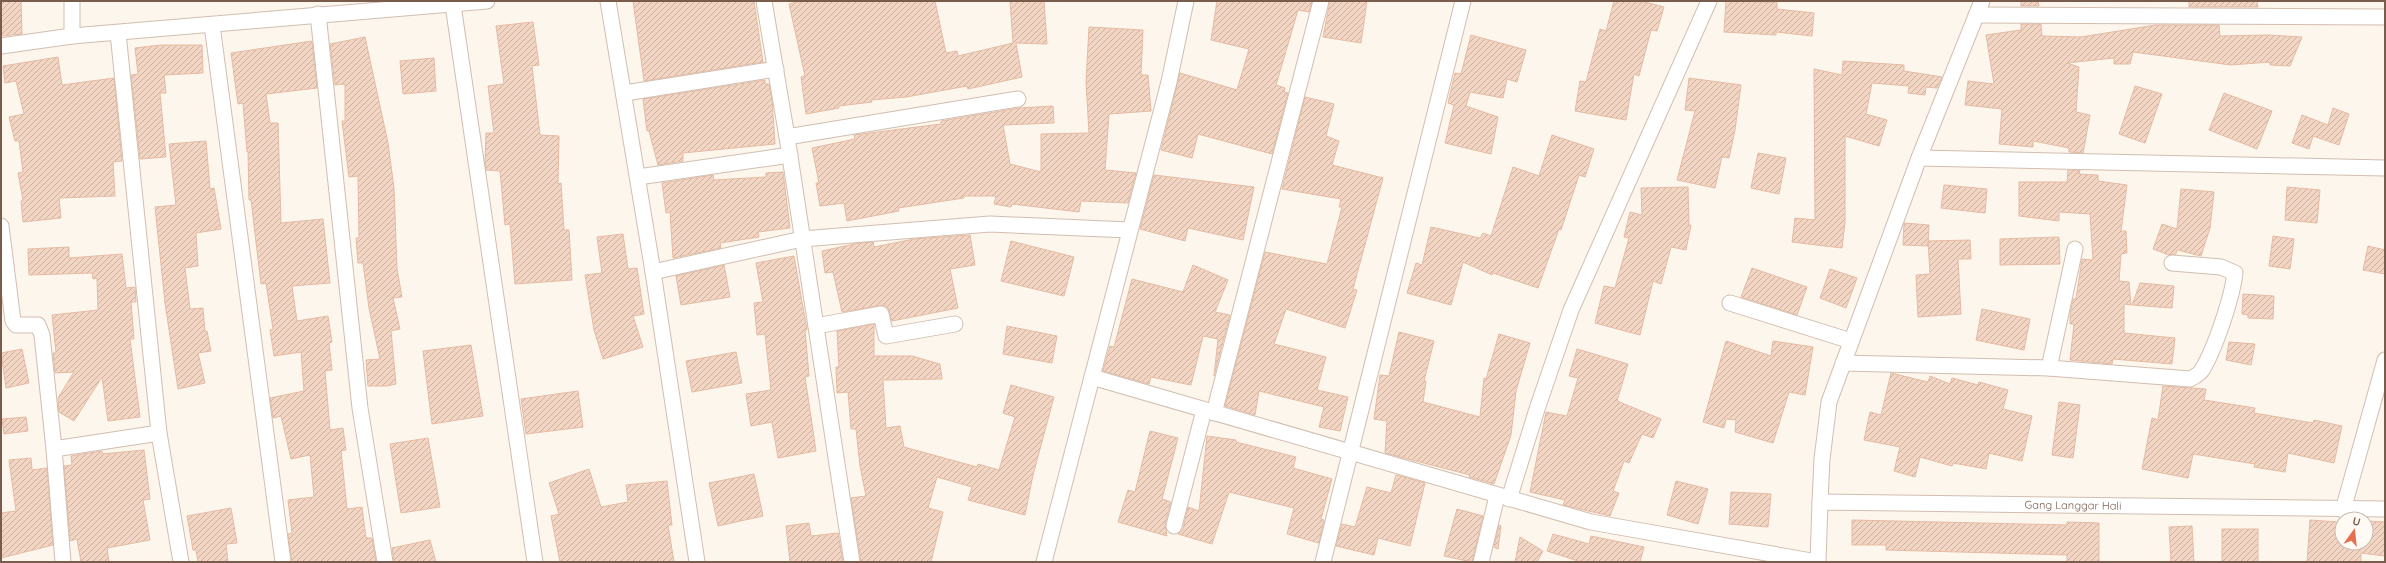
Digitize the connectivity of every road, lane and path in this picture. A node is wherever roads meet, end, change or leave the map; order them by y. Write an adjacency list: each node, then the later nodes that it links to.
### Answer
1 (72, 1): 16 (street)
2 (487, 1): 10 (street)
3 (608, 1): 19 (street)
4 (764, 1): 18 (street)
5 (1186, 1): 27 (street)
6 (1321, 1): 40 (street)
7 (1463, 1): 43 (street)
8 (1709, 1): 44 (street)
9 (1982, 1): 12 (street)
10 (459, 3): 11 (street); 53 (street)
11 (318, 14): 14 (street); 52 (street)
12 (1976, 16): 13 (street); 23 (street)
13 (2385, 17)
14 (212, 24): 15 (street); 51 (street)
15 (118, 33): 16 (street); 41 (street)
16 (72, 36): 17 (street)
17 (1, 46)
18 (776, 69): 19 (street); 21 (street)
19 (625, 93): 25 (street)
20 (1018, 99): 21 (street)
21 (788, 137): 22 (street)
22 (790, 155): 25 (street); 28 (street)
23 (1919, 158): 24 (street); 35 (street)
24 (2385, 168)
25 (638, 177): 31 (street)
26 (1, 226): 42 (street)
27 (1129, 230): 28 (street); 39 (street)
28 (802, 239): 31 (street); 34 (street)
29 (2075, 250): 38 (street)
30 (2172, 263): 38 (street)
31 (653, 272): 54 (street)
32 (1730, 303): 35 (street)
33 (955, 324): 34 (street)
34 (816, 326): 55 (street)
35 (1852, 341): 37 (street)
36 (2385, 360): 47 (street)
37 (1844, 363): 38 (street); 45 (street)
38 (2049, 368)
39 (1092, 377): 40 (street); 56 (street)
40 (1209, 412): 43 (street); 48 (street)
41 (159, 433): 42 (street); 50 (street)
42 (54, 449): 49 (street)
43 (1352, 454): 44 (street); 57 (street)
44 (1503, 497): 58 (street); 59 (street)
45 (1820, 502): 47 (street, Gang Langgar Hali); 59 (street)
46 (2385, 509): 47 (street, Gang Langgar Hali)
47 (2343, 510)
48 (1174, 526)
49 (63, 562)
50 (181, 562)
51 (283, 562)
52 (385, 562)
53 (535, 562)
54 (697, 562)
55 (852, 562)
56 (1044, 562)
57 (1323, 562)
58 (1481, 562)
59 (1817, 562)

